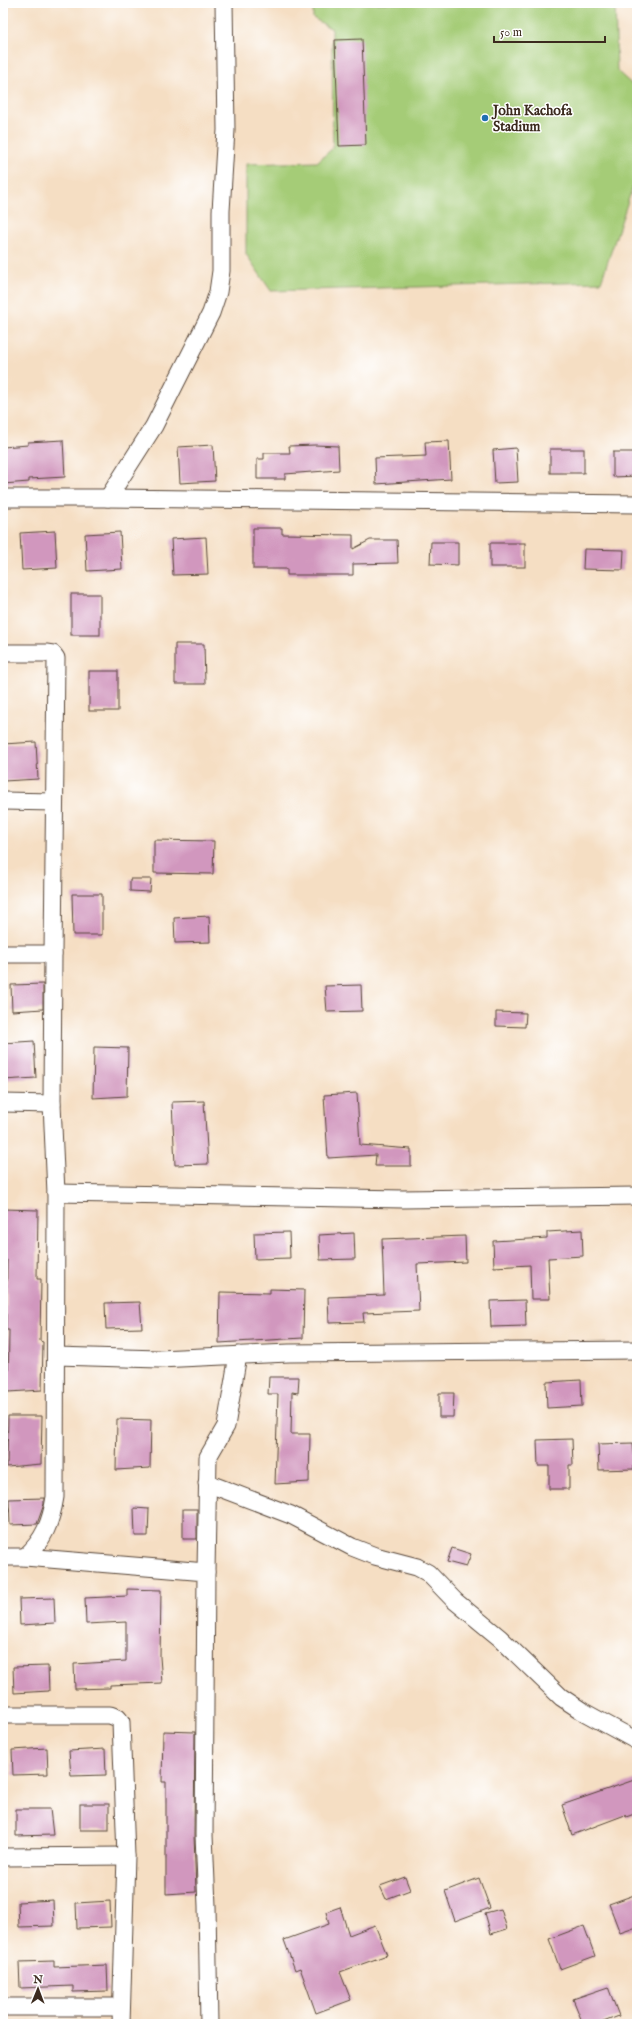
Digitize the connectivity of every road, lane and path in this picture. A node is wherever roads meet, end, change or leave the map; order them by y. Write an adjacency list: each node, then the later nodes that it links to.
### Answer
1 (224, 3): 3 (street)
2 (3, 498): 3 (street)
3 (108, 498): 4 (street)
4 (637, 504)
5 (3, 653): 7 (street)
6 (3, 801): 7 (street)
7 (54, 802): 9 (street)
8 (3, 954): 9 (street)
9 (53, 954): 11 (street)
10 (3, 1103): 11 (street)
11 (52, 1104): 12 (street)
12 (56, 1193): 13 (street); 16 (street)
13 (637, 1196)
14 (637, 1350): 15 (street)
15 (238, 1355): 16 (street); 17 (street)
16 (56, 1356): 19 (street)
17 (207, 1483): 20 (street); 22 (street)
18 (3, 1557): 19 (street)
19 (25, 1557): 20 (street)
20 (206, 1572): 27 (street)
21 (3, 1715): 23 (street)
22 (637, 1741)
23 (126, 1856): 24 (street); 26 (street)
24 (3, 1857)
25 (3, 2007): 26 (street)
26 (121, 2016)
27 (209, 2024)

